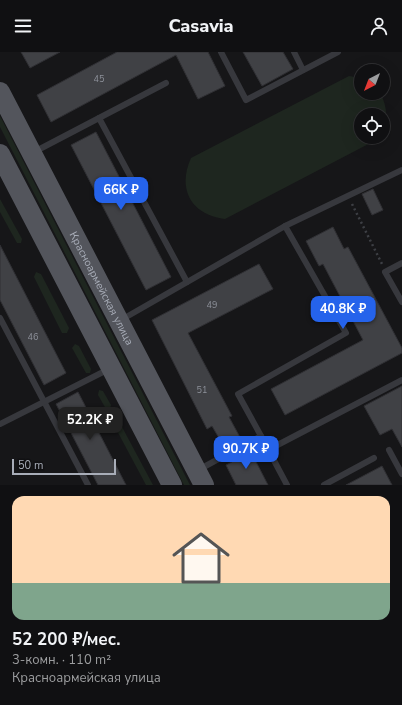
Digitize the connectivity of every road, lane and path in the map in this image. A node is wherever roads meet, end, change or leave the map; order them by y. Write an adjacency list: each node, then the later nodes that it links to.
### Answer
1 (221, 52): 4 (lane)
2 (294, 52): 4 (lane)
3 (338, 52): 4 (lane)
4 (303, 70)
5 (166, 83): 7 (lane)
6 (0, 92): 8 (main road, Красноармейская улица)
7 (99, 118): 8 (lane); 15 (lane)
8 (32, 153): 18 (main road, Красноармейская улица)
9 (2, 165): 19 (main road)
10 (402, 170): 11 (lane)
11 (348, 196): 12 (lane); 14 (path)
12 (285, 226): 15 (lane); 23 (lane)
13 (402, 263): 14 (lane)
14 (386, 272): 16 (lane)
15 (187, 282): 18 (lane)
16 (402, 302)
17 (0, 318): 21 (lane)
18 (119, 321): 28 (main road, Красноармейская улица)
19 (111, 368): 21 (lane); 30 (main road)
20 (402, 380): 24 (lane)
21 (44, 402): 22 (lane); 29 (lane)
22 (0, 424)
23 (261, 436): 24 (lane); 28 (lane)
24 (268, 450): 31 (lane)
25 (389, 450): 27 (lane)
26 (374, 458): 32 (lane)
27 (402, 474)
28 (200, 478)
29 (88, 485)
30 (172, 485)
31 (287, 485)
32 (324, 485)

